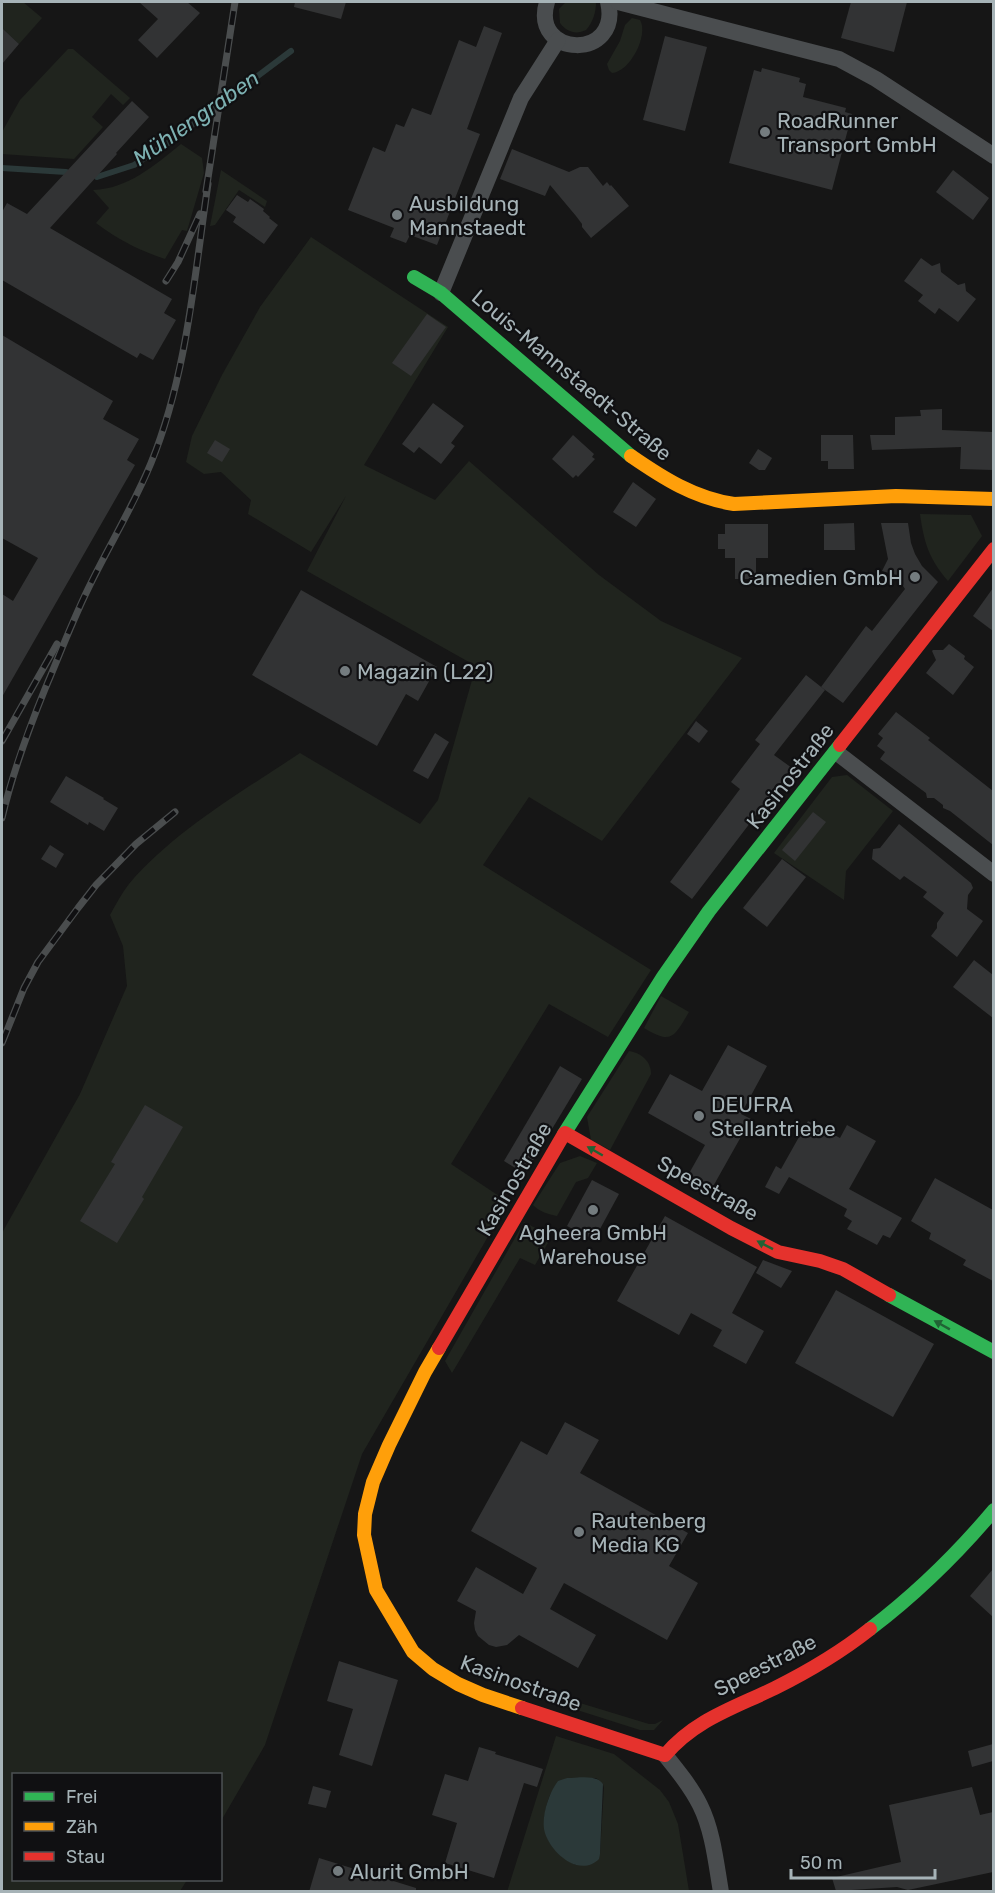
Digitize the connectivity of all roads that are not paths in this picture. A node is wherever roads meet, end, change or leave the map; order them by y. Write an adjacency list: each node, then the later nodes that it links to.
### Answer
1 (547, 2): 4 (street)
2 (608, 2): 4 (street)
3 (618, 2): 5 (street)
4 (558, 40): 7 (street)
5 (993, 156)
6 (414, 277): 7 (street, Louis-Mannstaedt-Straße)
7 (441, 293): 8 (street, Louis-Mannstaedt-Straße)
8 (993, 499)
9 (993, 549): 10 (street, Kasinostraße)
10 (836, 752): 11 (street); 12 (street, Kasinostraße)
11 (993, 874)
12 (565, 1133): 13 (street, Speestraße, one-way to 12); 15 (street, Kasinostraße)
13 (993, 1352)
14 (993, 1510): 15 (street, Speestraße)
15 (665, 1755): 16 (street)
16 (722, 1892)

